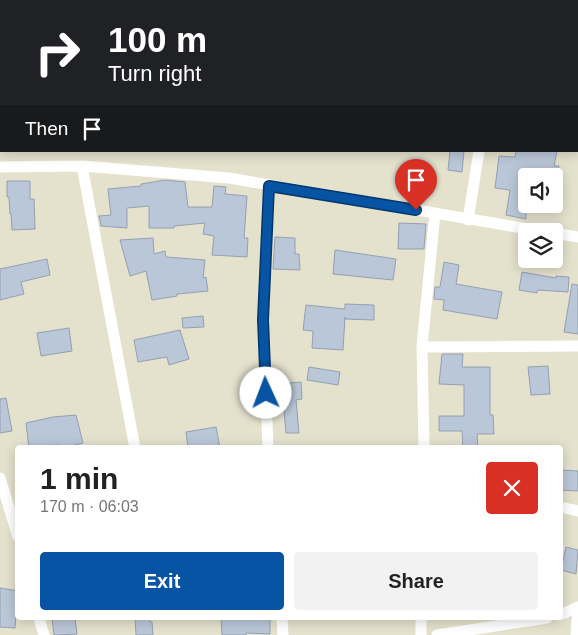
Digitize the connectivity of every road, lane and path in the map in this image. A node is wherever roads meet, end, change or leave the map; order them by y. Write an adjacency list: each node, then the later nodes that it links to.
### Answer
1 (479, 152): 6 (street)
2 (82, 166): 3 (street); 4 (street); 12 (street)
3 (0, 167)
4 (269, 186): 5 (street); 13 (street)
5 (435, 213): 6 (street); 11 (street)
6 (468, 220): 7 (street)
7 (518, 228)
8 (563, 235): 9 (street)
9 (578, 237)
10 (578, 346): 11 (street)
11 (422, 347): 14 (street)
12 (134, 445)
13 (268, 445)
14 (424, 445)
15 (0, 478): 18 (street)
16 (563, 508): 17 (street)
17 (578, 511)
18 (15, 527)
19 (578, 608): 20 (street); 30 (street)
20 (563, 614)
21 (40, 620): 26 (street)
22 (282, 620): 27 (street)
23 (421, 620): 28 (street)
24 (538, 620): 25 (street)
25 (486, 631): 29 (street)
26 (44, 635)
27 (283, 635)
28 (421, 635)
29 (437, 635)
30 (576, 635)

